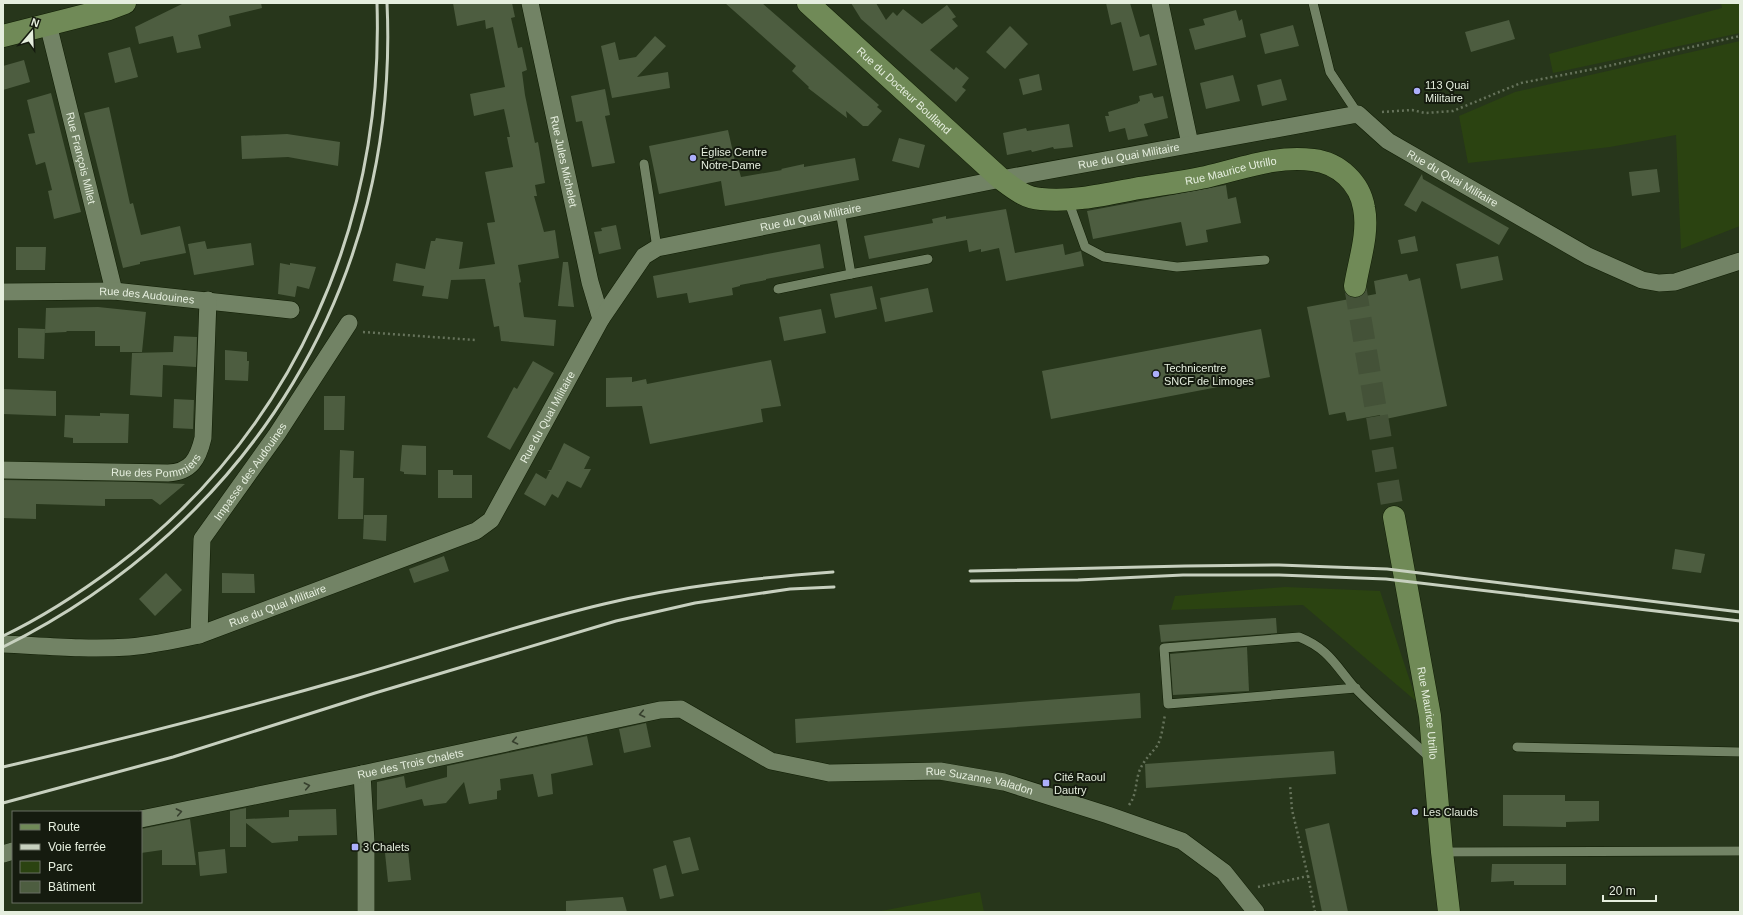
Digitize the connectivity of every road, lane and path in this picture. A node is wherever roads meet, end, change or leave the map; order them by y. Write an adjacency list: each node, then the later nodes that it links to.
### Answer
1 (125, 3): 6 (street)
2 (530, 3): 26 (street, Rue Jules Michelet)
3 (808, 3): 12 (street, Rue du Docteur Boulland)
4 (1160, 3): 10 (street)
5 (1313, 3): 9 (lane)
6 (48, 24): 7 (street); 22 (street, Rue François Millet)
7 (3, 36)
8 (1740, 36): 9 (path)
9 (1358, 114): 10 (street, Rue du Quai Militaire); 18 (street, Rue du Quai Militaire)
10 (1190, 144): 12 (street, Rue du Quai Militaire)
11 (644, 164): 15 (lane)
12 (1001, 179): 13 (street, Rue Maurice Utrillo); 14 (street, Rue du Quai Militaire)
13 (1068, 200): 17 (lane); 20 (street, Rue Maurice Utrillo)
14 (840, 211): 15 (street, Rue du Quai Militaire); 19 (lane)
15 (657, 248): 26 (street, Rue du Quai Militaire)
16 (928, 259): 19 (lane)
17 (1265, 260)
18 (1740, 262)
19 (851, 274): 21 (lane)
20 (1355, 286)
21 (778, 289)
22 (114, 291): 23 (street, Rue des Audouines); 24 (street, Rue des Audouines)
23 (3, 292)
24 (208, 300): 25 (street, Rue des Audouines); 29 (street, Rue des Pommiers)
25 (291, 310)
26 (601, 319): 31 (street, Rue du Quai Militaire)
27 (349, 323): 28 (path); 31 (street, Impasse des Audouines)
28 (475, 340)
29 (3, 470)
30 (1394, 517): 38 (street, Rue Maurice Utrillo)
31 (199, 635): 32 (street, Rue du Quai Militaire)
32 (3, 644)
33 (1356, 688): 34 (lane); 34 (lane); 38 (lane)
34 (1168, 704): 42 (path)
35 (681, 709): 39 (street, Rue des Trois Chalets, one-way to 39); 42 (street, Rue Suzanne Valadon)
36 (1517, 747): 37 (lane)
37 (1740, 752)
38 (1435, 763): 44 (street, Rue Maurice Utrillo)
39 (362, 774): 41 (street, Rue des Trois Chalets, one-way to 39); 47 (street)
40 (1290, 785): 45 (path)
41 (142, 819)
42 (1122, 820): 46 (street, Rue Suzanne Valadon)
43 (1740, 851): 44 (lane)
44 (1442, 852): 50 (street, Rue Maurice Utrillo)
45 (1308, 876): 46 (path); 49 (path)
46 (1240, 891): 48 (street, Rue Suzanne Valadon)
47 (366, 912)
48 (1256, 912)
49 (1315, 912)
50 (1449, 912)

